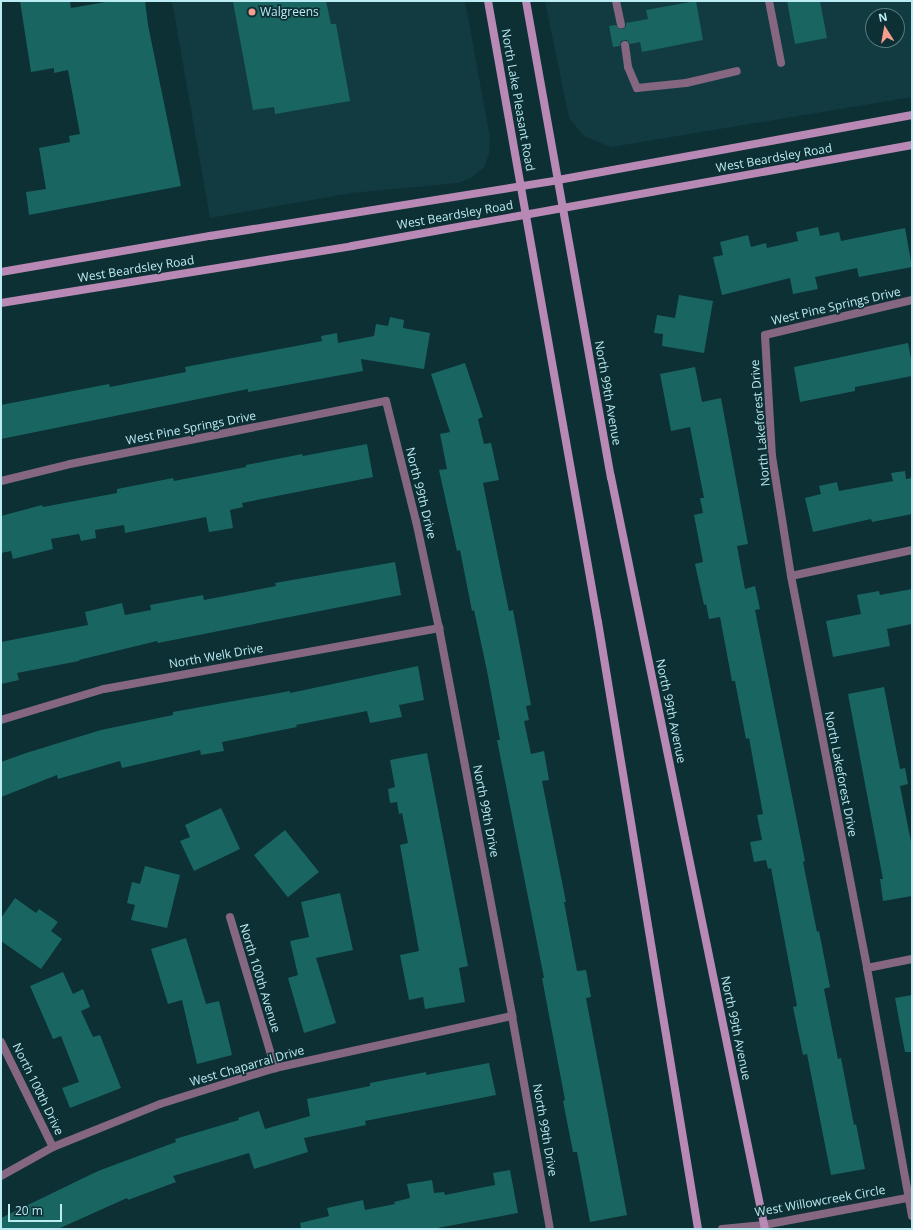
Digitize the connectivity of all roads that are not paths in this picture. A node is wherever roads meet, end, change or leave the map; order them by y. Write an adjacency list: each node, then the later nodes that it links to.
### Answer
1 (488, 1): 12 (main road, North Lake Pleasant Road)
2 (526, 1): 11 (main road)
3 (616, 1): 5 (street)
4 (769, 1): 7 (street)
5 (621, 24)
6 (625, 46): 8 (street)
7 (781, 63)
8 (737, 72)
9 (912, 115): 11 (main road, West Beardsley Road)
10 (912, 144): 13 (main road, West Beardsley Road)
11 (558, 180): 12 (main road, West Beardsley Road); 13 (main road, North 99th Avenue)
12 (521, 185): 14 (main road, North Lake Pleasant Road); 15 (main road, West Beardsley Road)
13 (564, 209): 14 (main road, West Beardsley Road); 35 (main road, North 99th Avenue)
14 (526, 214): 17 (main road, West Beardsley Road); 37 (main road)
15 (1, 272)
16 (912, 300): 18 (street, West Pine Springs Drive)
17 (1, 303)
18 (765, 335): 22 (street, North Lakeforest Drive)
19 (386, 401): 20 (street, West Pine Springs Drive); 23 (street, North 99th Drive)
20 (1, 480)
21 (912, 550): 22 (street)
22 (790, 576): 27 (street, North Lakeforest Drive)
23 (439, 628): 24 (street, North Welk Drive); 28 (street, North 99th Drive)
24 (1, 720)
25 (230, 917): 30 (street, North 100th Avenue)
26 (912, 959): 27 (street)
27 (866, 968): 33 (street, North Lakeforest Drive)
28 (512, 1016): 30 (street, West Chaparral Drive); 36 (street, North 99th Drive)
29 (1, 1042): 31 (street, North 100th Drive)
30 (275, 1068): 31 (street, West Chaparral Drive)
31 (53, 1147): 32 (street, West Chaparral Drive)
32 (1, 1176)
33 (910, 1197): 34 (street, North Lakeforest Drive); 35 (street, West Willowcreek Circle)
34 (912, 1216)
35 (764, 1227): 38 (street, West Willowcreek Circle)
36 (550, 1229)
37 (698, 1229)
38 (722, 1229)

